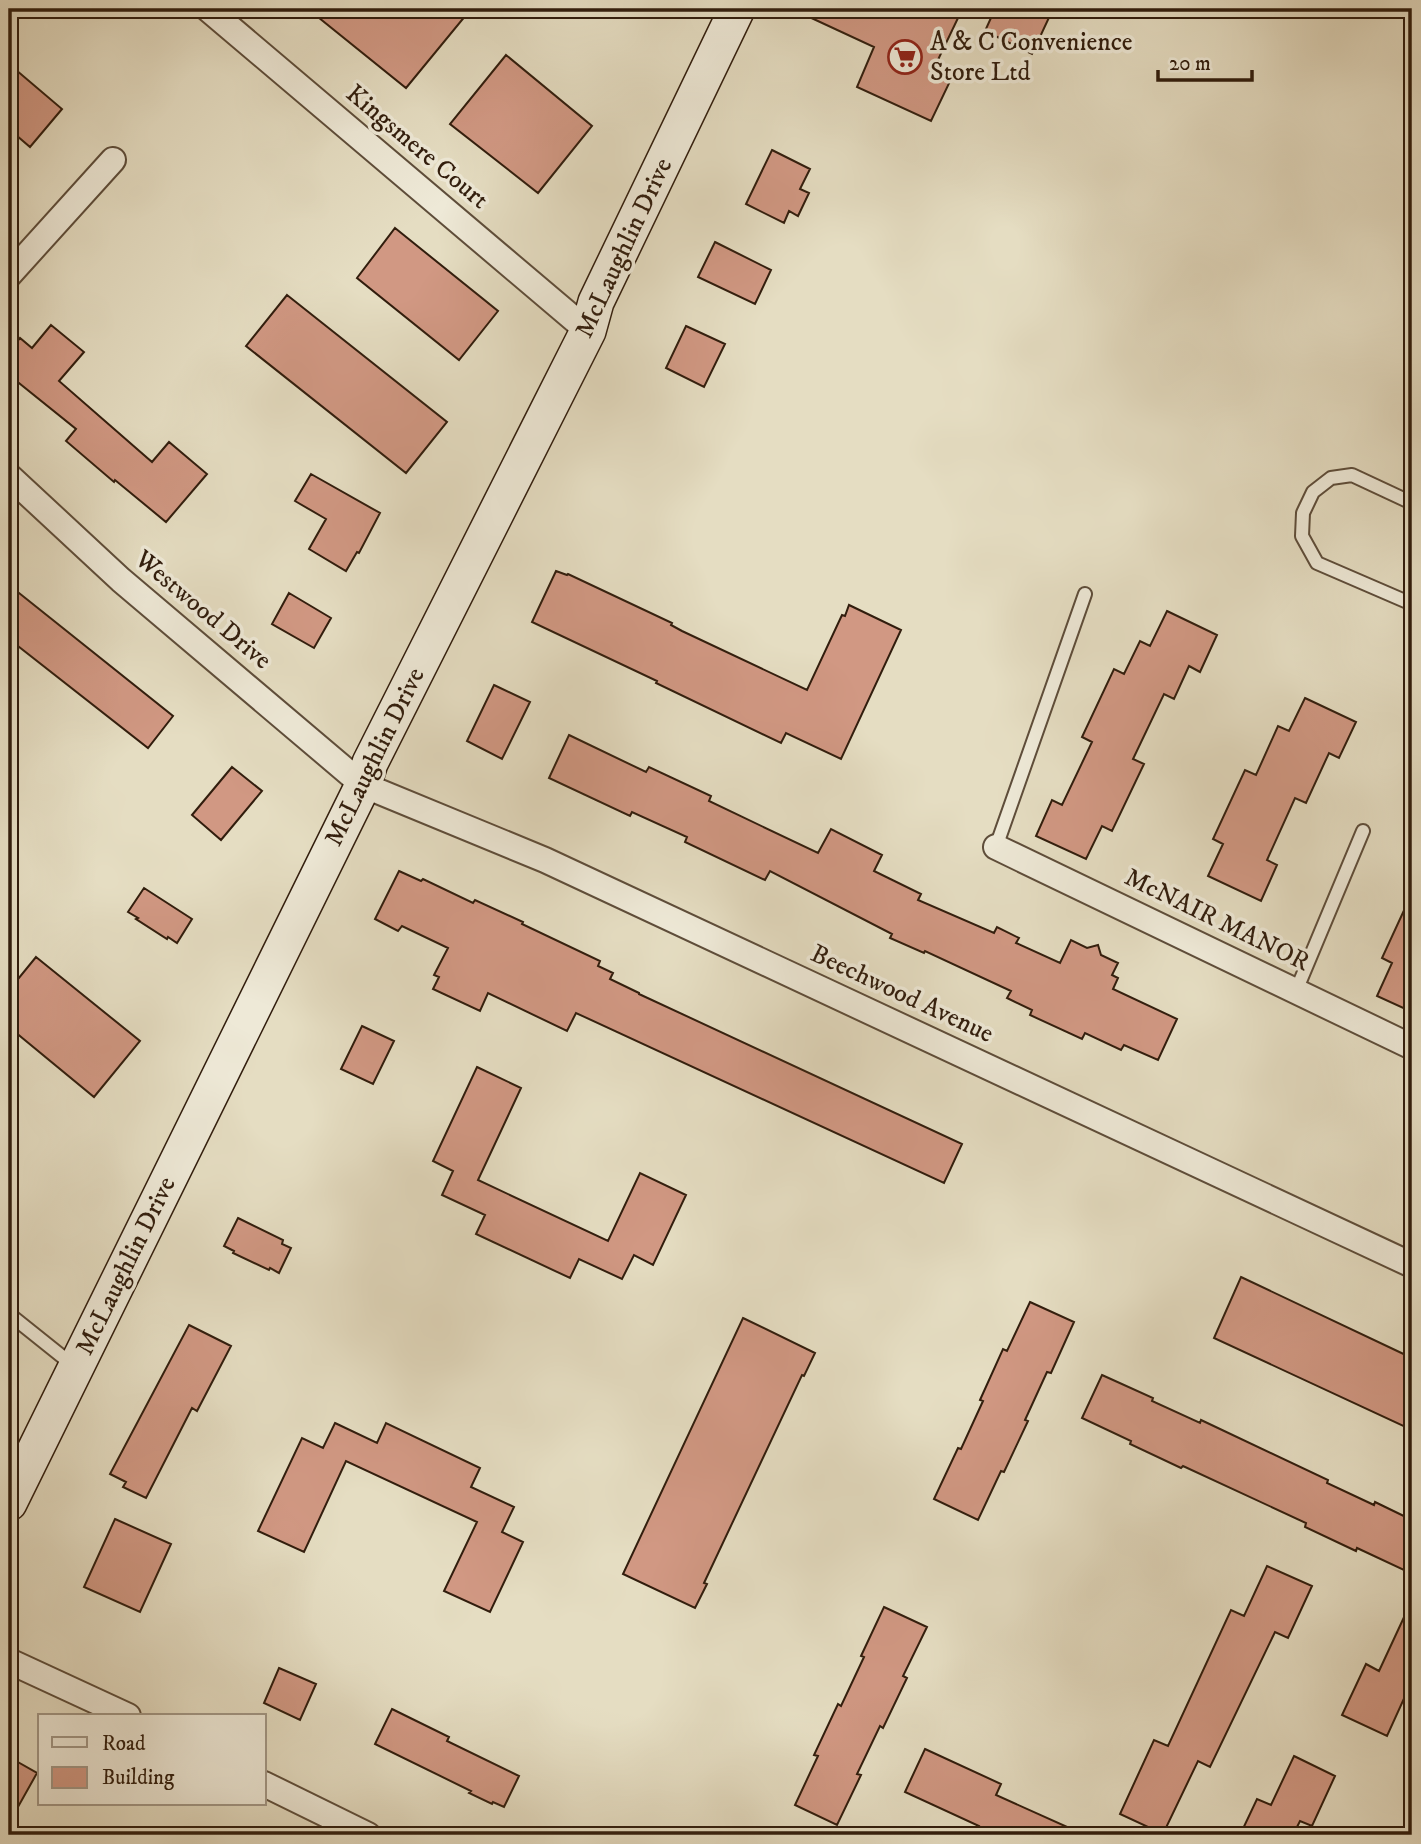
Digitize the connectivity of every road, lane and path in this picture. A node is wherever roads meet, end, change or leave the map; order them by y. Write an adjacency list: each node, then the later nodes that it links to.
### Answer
1 (208, 9): 5 (street, Kingsmere Court)
2 (737, 9): 5 (main road, McLaughlin Drive)
3 (113, 160): 4 (street)
4 (9, 275)
5 (587, 331): 10 (main road, McLaughlin Drive)
6 (9, 476): 10 (street, Westwood Drive)
7 (1412, 503): 9 (lane)
8 (1085, 594): 12 (lane)
9 (1412, 604)
10 (363, 785): 15 (street, Beechwood Avenue); 17 (main road, McLaughlin Drive)
11 (1363, 831): 13 (lane)
12 (996, 847): 13 (street, McNAIR MANOR)
13 (1296, 991): 14 (street, McNAIR MANOR)
14 (1412, 1047)
15 (1412, 1265)
16 (9, 1314): 17 (lane)
17 (76, 1367): 18 (main road, McLaughlin Drive)
18 (11, 1494)
19 (9, 1661): 20 (street)
20 (124, 1714)
21 (266, 1785): 22 (street)
22 (368, 1835)

